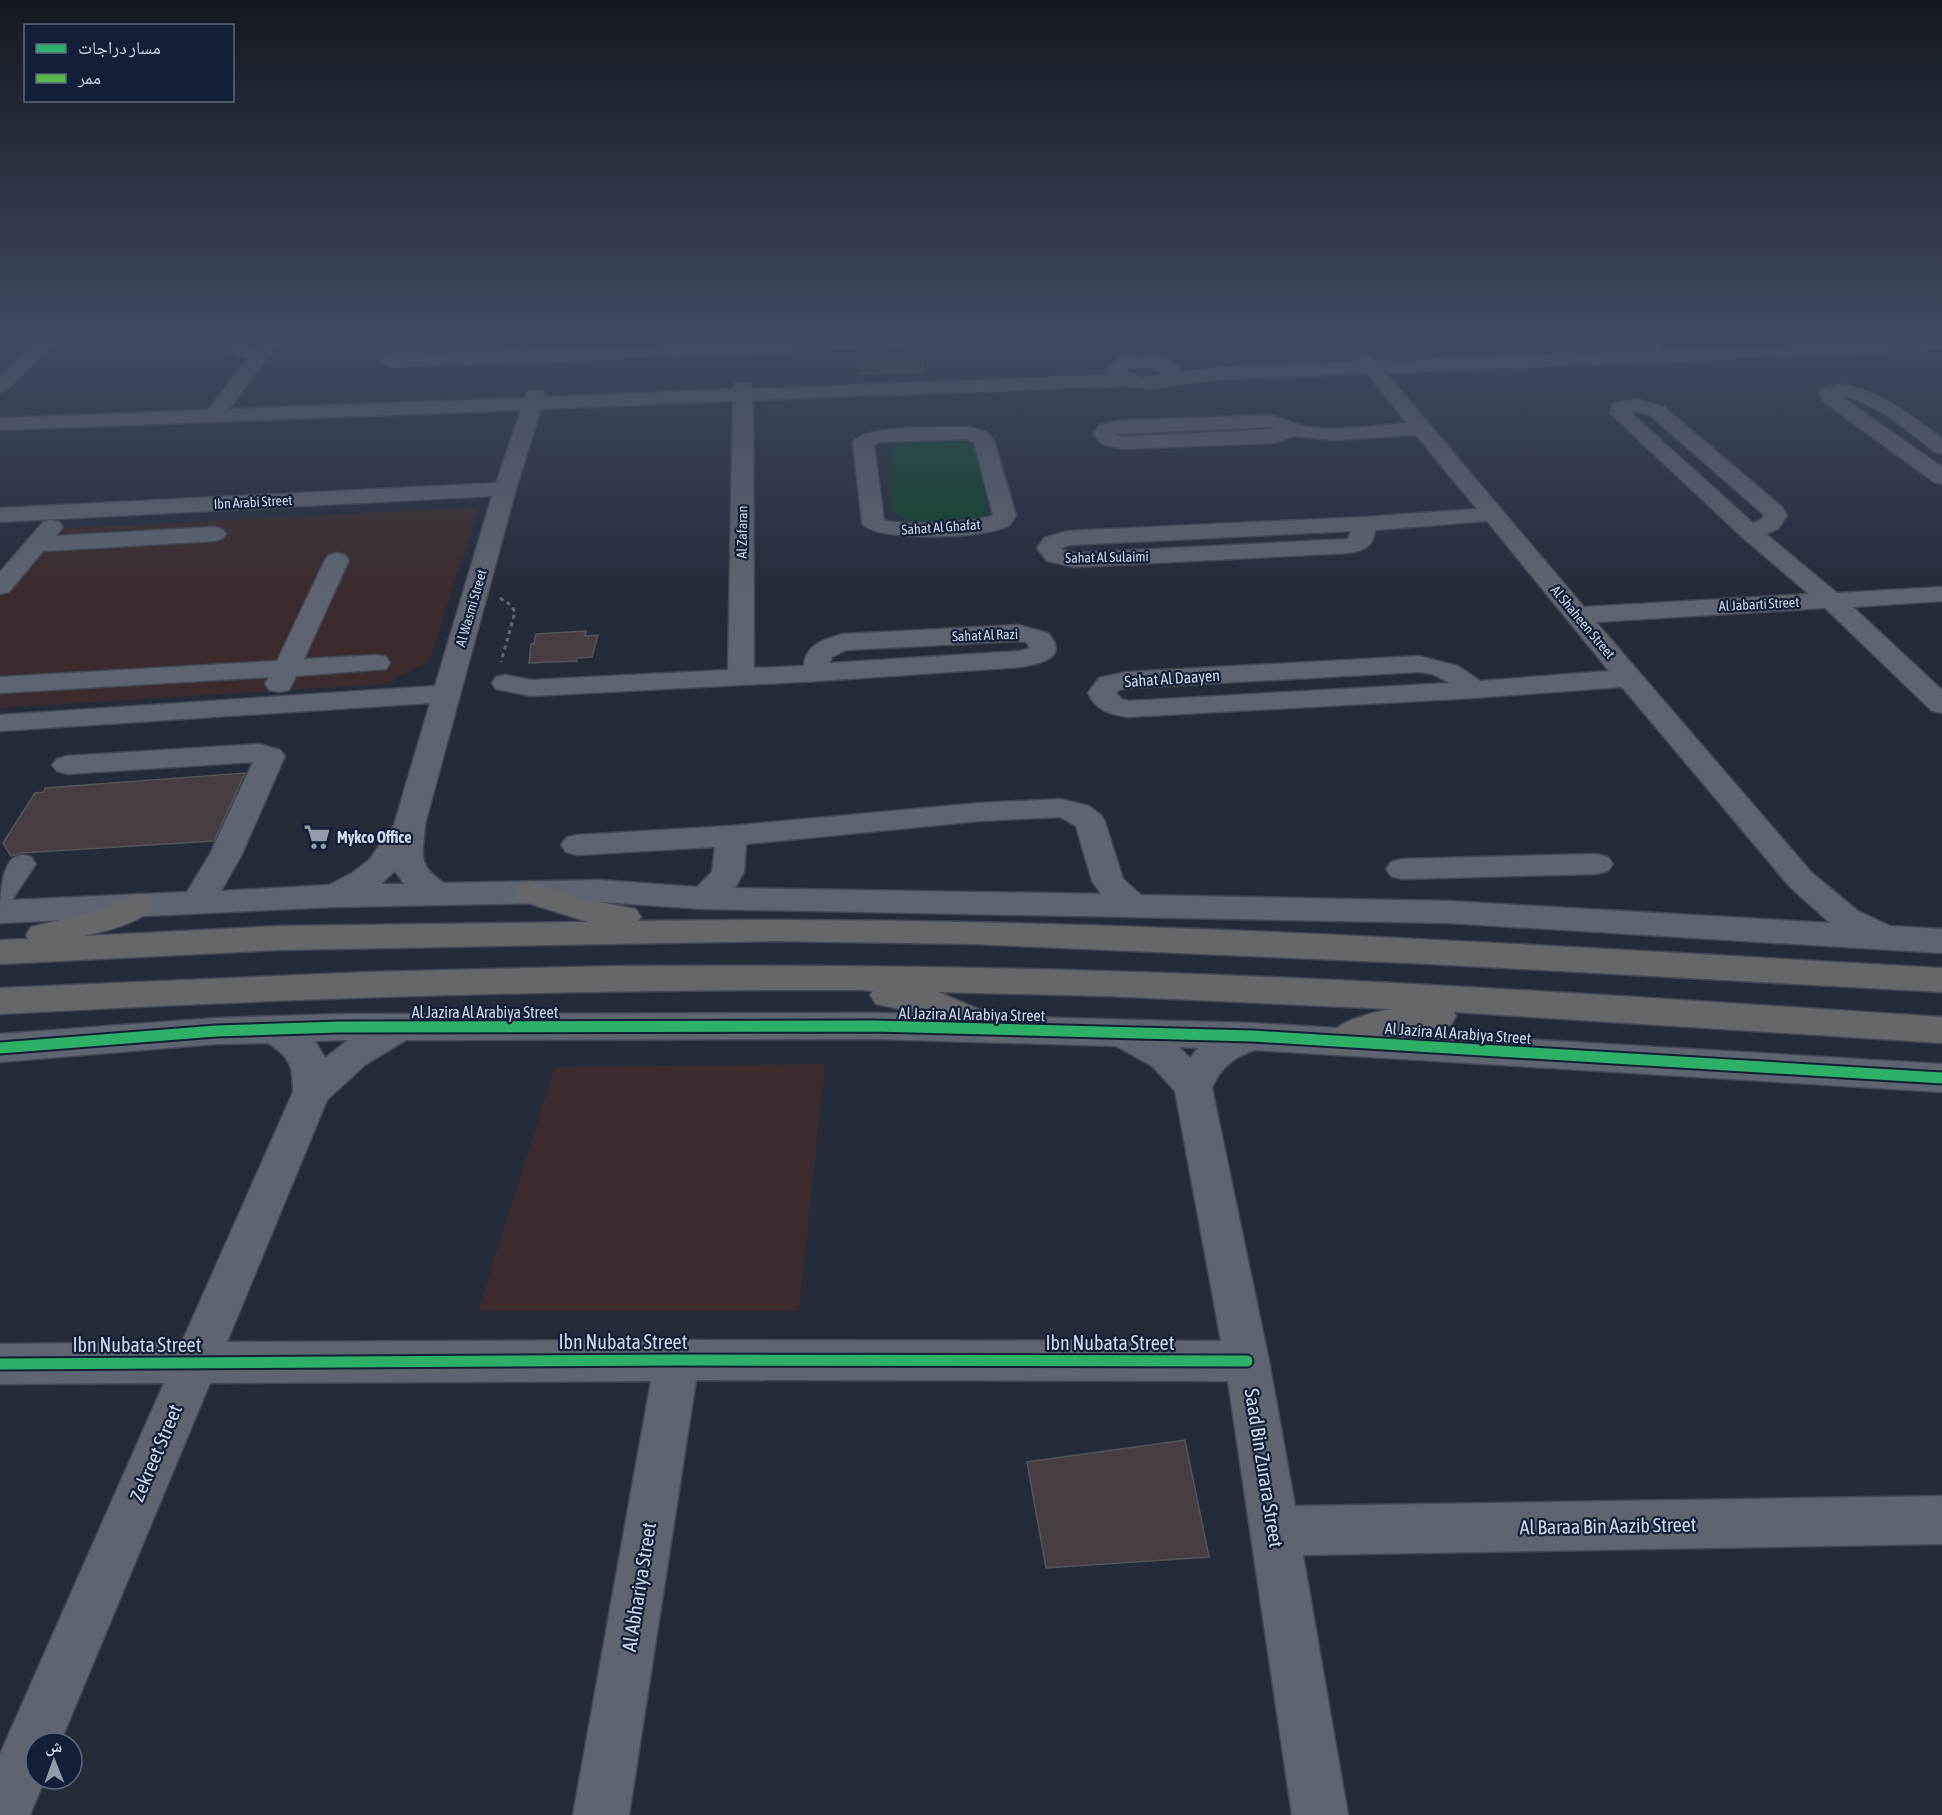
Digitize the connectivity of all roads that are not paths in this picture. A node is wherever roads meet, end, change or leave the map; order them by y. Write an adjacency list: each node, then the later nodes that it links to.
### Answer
1 (24, 423): 12 (street)
2 (527, 423): 18 (street, Al Wasmi Street)
3 (743, 423): 34 (street, Al Zafaran)
4 (900, 423): 15 (street)
5 (1225, 423): 14 (street)
6 (1280, 423): 14 (street)
7 (1418, 423): 13 (street, Al Shaheen Street)
8 (1631, 423): 23 (street)
9 (1670, 423): 23 (street)
10 (1866, 423): 17 (street)
11 (1905, 423): 16 (street)
12 (0, 424)
13 (1424, 430): 14 (street); 20 (street, Al Shaheen Street)
14 (1281, 432)
15 (902, 435): 15 (street, Sahat Al Ghafat)
16 (1942, 448)
17 (1942, 477)
18 (505, 489): 19 (street, Ibn Arabi Street); 40 (street, Al Wasmi Street)
19 (65, 512): 21 (street, Ibn Arabi Street); 25 (street)
20 (1494, 514): 22 (street, Sahat Al Sulaimi); 30 (street, Al Shaheen Street)
21 (0, 515)
22 (1364, 524): 22 (street, Sahat Al Sulaimi)
23 (1750, 532): 29 (street)
24 (214, 534): 25 (street)
25 (37, 544): 27 (street)
26 (337, 560): 32 (street)
27 (0, 587)
28 (1942, 594): 29 (street, Al Jabarti Street)
29 (1831, 600): 30 (street, Al Jabarti Street); 41 (street)
30 (1577, 615): 35 (street, Al Shaheen Street)
31 (377, 663): 32 (street)
32 (286, 668): 36 (street); 42 (street)
33 (819, 673): 33 (street, Sahat Al Razi); 34 (street, Sahat Al Razi)
34 (741, 676): 37 (street, Sahat Al Razi)
35 (1629, 678): 39 (street, Sahat Al Daayen); 53 (street, Al Shaheen Street)
36 (50, 682): 38 (street); 43 (street)
37 (506, 683)
38 (0, 685)
39 (1473, 690): 39 (street, Sahat Al Daayen)
40 (446, 694): 42 (street); 45 (street, Al Wasmi Street)
41 (1936, 695)
42 (268, 707): 43 (street)
43 (11, 722)
44 (67, 765): 59 (street)
45 (410, 824): 56 (street, Al Wasmi Street); 57 (street, Al Wasmi Street)
46 (729, 836): 47 (street); 58 (street); 61 (street)
47 (577, 845)
48 (20, 864): 55 (street)
49 (1597, 864): 50 (street)
50 (1553, 866): 51 (street); 64 (street)
51 (1442, 868): 52 (street); 63 (street)
52 (1402, 869)
53 (1801, 880): 66 (street); 67 (street, Al Shaheen Street)
54 (530, 892): 56 (street); 58 (street); 65 (main road)
55 (0, 893)
56 (440, 895): 57 (street)
57 (335, 896): 59 (street)
58 (704, 898): 61 (street)
59 (198, 903): 60 (street)
60 (138, 905): 62 (street); 69 (main road)
61 (1132, 905): 63 (street)
62 (0, 912)
63 (1448, 912): 64 (street)
64 (1569, 918): 66 (street)
65 (775, 930): 70 (main road); 72 (main road)
66 (1784, 932): 67 (street)
67 (1896, 938): 68 (street)
68 (1942, 941)
69 (0, 944)
70 (0, 952)
71 (789, 977): 73 (main road, Al Jazira Al Arabiya Street); 74 (main road, Al Jazira Al Arabiya Street); 76 (main road)
72 (1942, 980)
73 (0, 1001)
74 (1508, 1003): 78 (main road, Al Jazira Al Arabiya Street); 81 (main road)
75 (399, 1027): 76 (street, Al Jazira Al Arabiya Street); 77 (street, Al Jazira Al Arabiya Street); 85 (street, Zekreet Street)
76 (992, 1029): 79 (street, Al Jazira Al Arabiya Street)
77 (276, 1030): 82 (street, Al Jazira Al Arabiya Street); 85 (street, Zekreet Street)
78 (1942, 1030)
79 (1116, 1032): 80 (street, Al Jazira Al Arabiya Street); 84 (street, Saad Bin Zurara Street)
80 (1253, 1036): 81 (street, Al Jazira Al Arabiya Street); 84 (street)
81 (1343, 1041): 83 (street, Al Jazira Al Arabiya Street)
82 (0, 1048)
83 (1942, 1078)
84 (1193, 1088): 87 (street, Saad Bin Zurara Street)
85 (312, 1092): 88 (street, Zekreet Street)
86 (677, 1360): 87 (street, Ibn Nubata Street); 88 (street, Ibn Nubata Street); 93 (street, Al Abhariya Street)
87 (1247, 1361): 91 (street, Saad Bin Zurara Street)
88 (195, 1363): 89 (street, Ibn Nubata Street); 92 (street, Zekreet Street)
89 (0, 1364)
90 (1942, 1520): 91 (street, Al Baraa Bin Aazib Street)
91 (1275, 1531): 94 (street, Saad Bin Zurara Street)
92 (2, 1815)
93 (601, 1815)
94 (1320, 1815)

